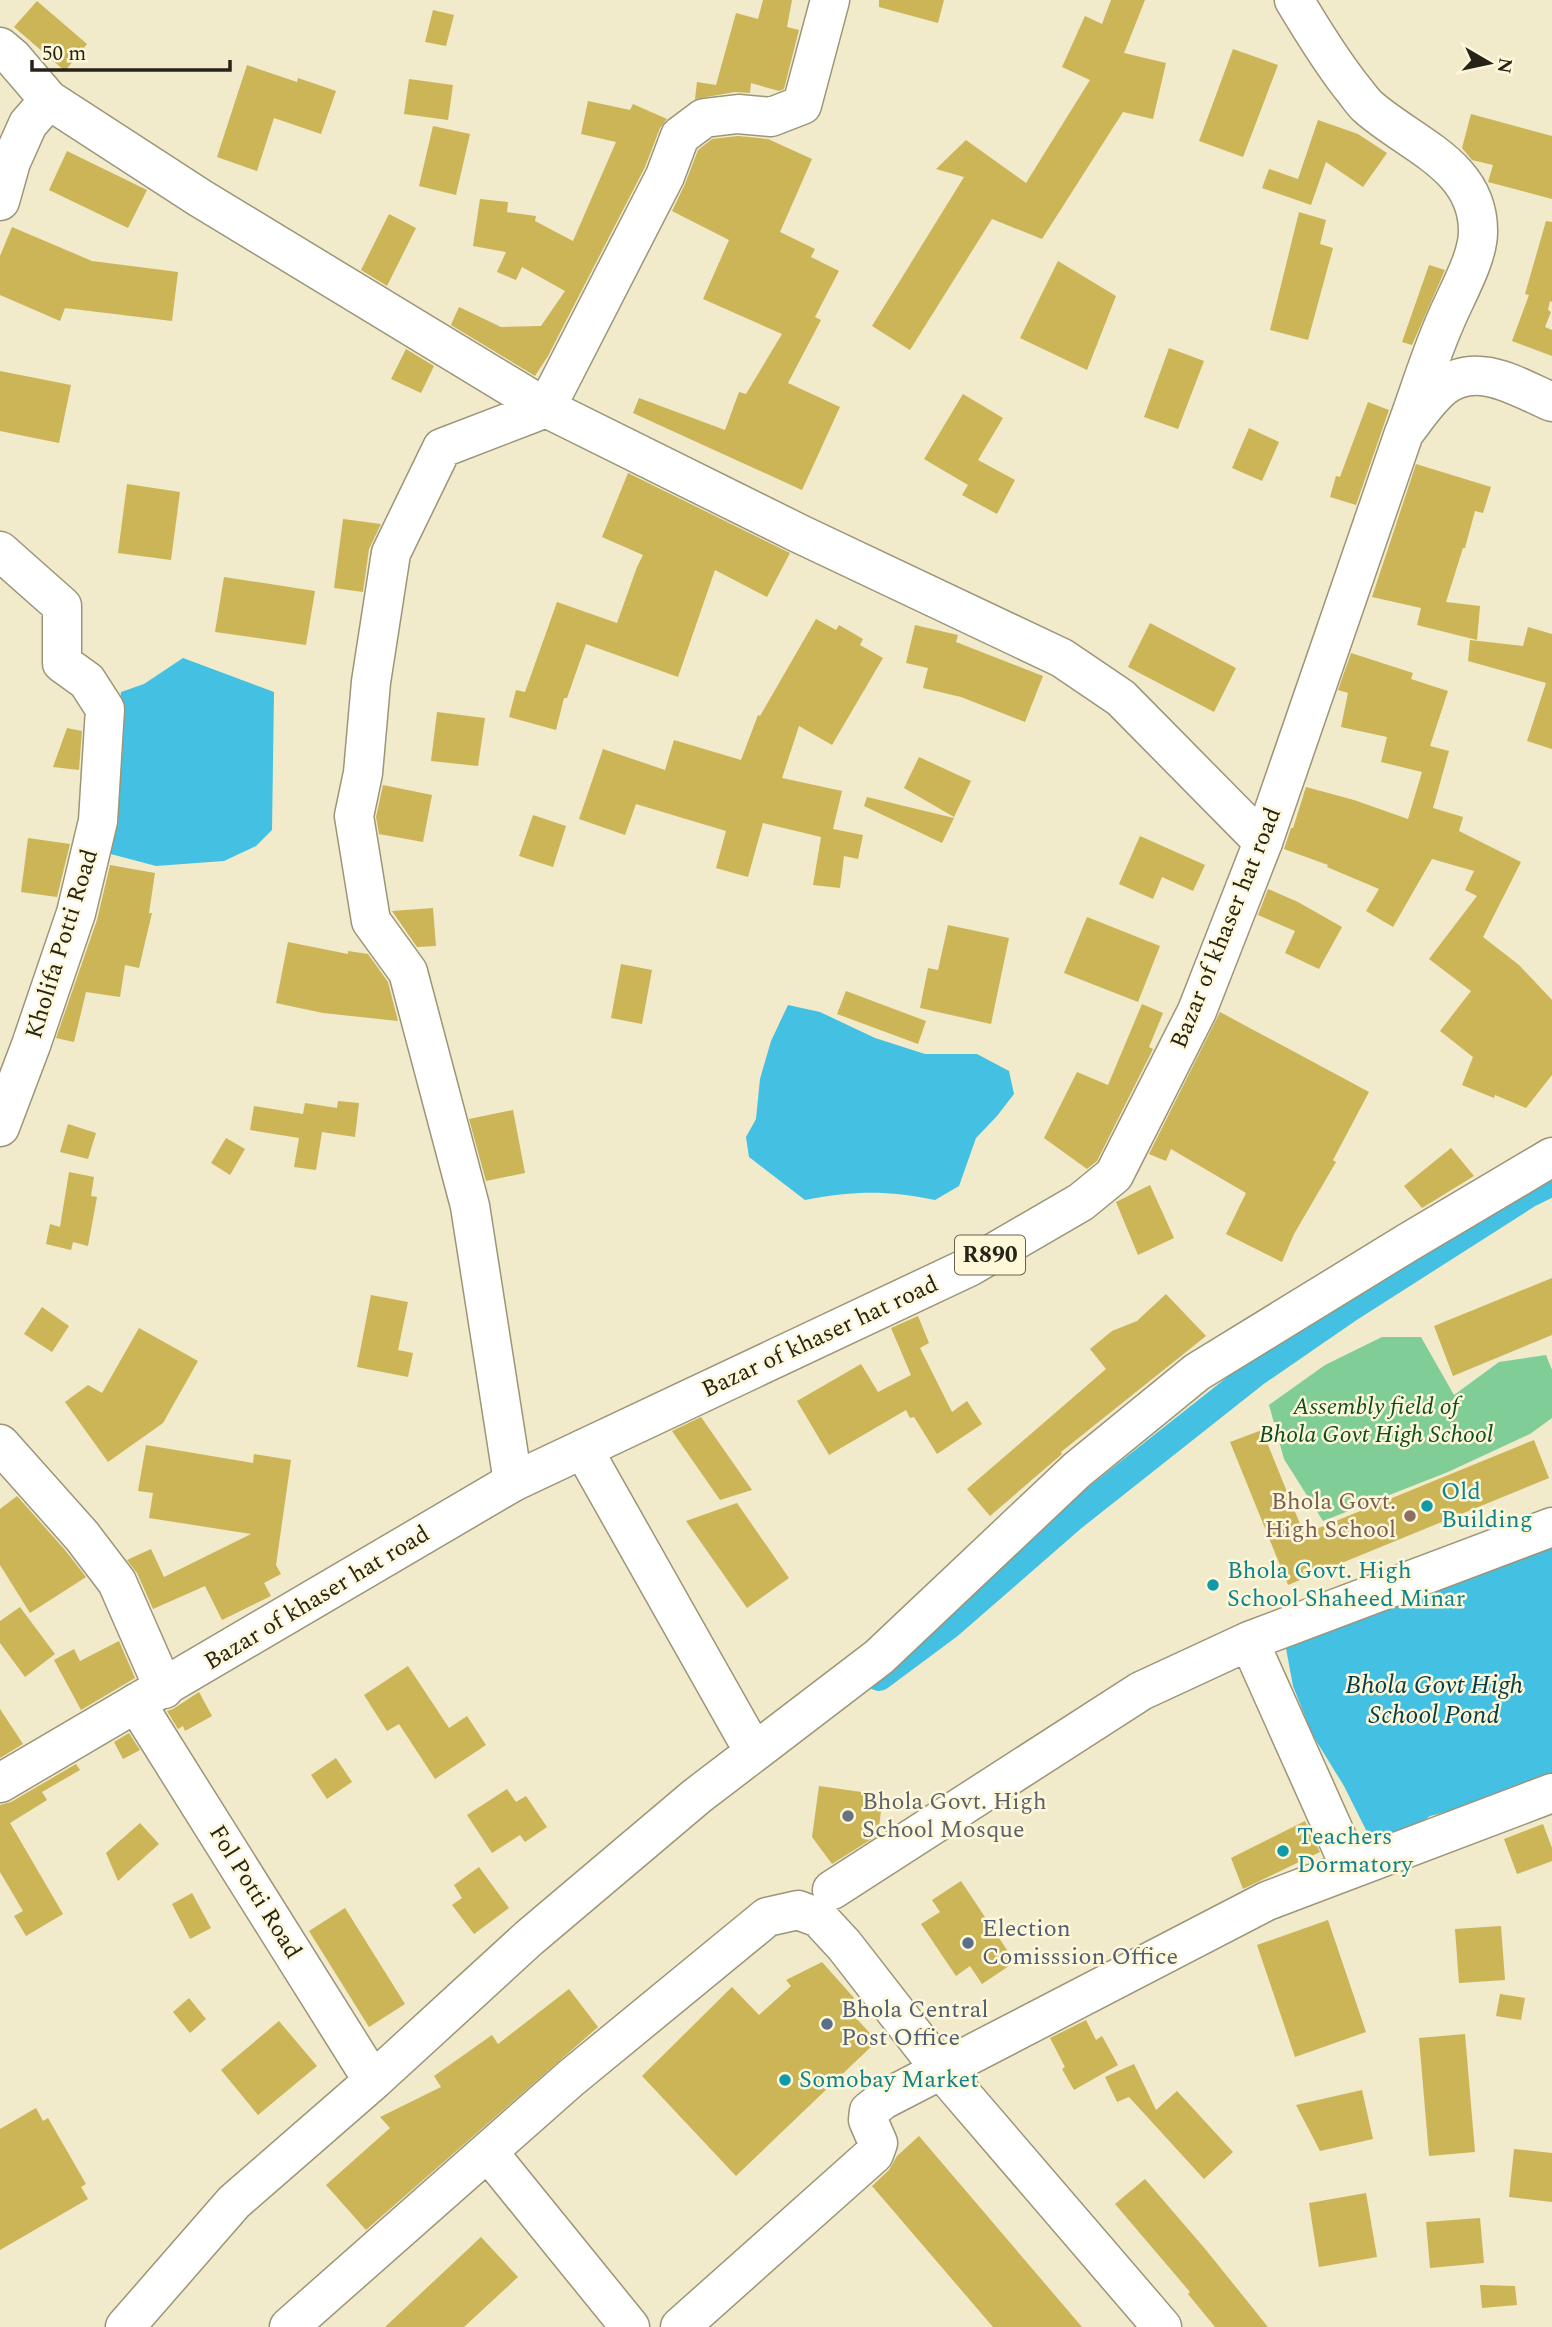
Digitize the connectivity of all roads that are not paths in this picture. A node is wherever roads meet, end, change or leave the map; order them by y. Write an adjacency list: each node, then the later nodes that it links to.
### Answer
1 (830, 0): 7 (street)
2 (1294, 0): 8 (street)
3 (0, 47): 4 (street)
4 (48, 100): 5 (street); 7 (street)
5 (0, 201)
6 (1552, 402): 8 (street, Bazar of khaser hat road / R890)
7 (546, 408): 10 (street); 15 (street)
8 (1404, 433): 10 (street, Bazar of khaser hat road / R890)
9 (0, 551): 11 (street, Kholifa Potti Road)
10 (1263, 842): 14 (street, Bazar of khaser hat road / R890)
11 (0, 1126)
12 (1552, 1157): 19 (street)
13 (0, 1444): 18 (street)
14 (583, 1448): 15 (street, Bazar of khaser hat road / R890); 19 (street)
15 (513, 1482): 18 (street, Bazar of khaser hat road / R890)
16 (1552, 1527): 17 (street)
17 (1249, 1642): 22 (street); 23 (street)
18 (150, 1696): 20 (street, Bazar of khaser hat road / R890); 25 (street, Fol Potti Road)
19 (754, 1752): 25 (street)
20 (0, 1783)
21 (1552, 1793): 22 (street)
22 (1351, 1869): 24 (street)
23 (832, 1891)
24 (943, 2071): 26 (street); 30 (street); 31 (street)
25 (373, 2081): 27 (street)
26 (488, 2152): 28 (street); 29 (street)
27 (125, 2327)
28 (289, 2327)
29 (630, 2327)
30 (680, 2327)
31 (1163, 2327)

